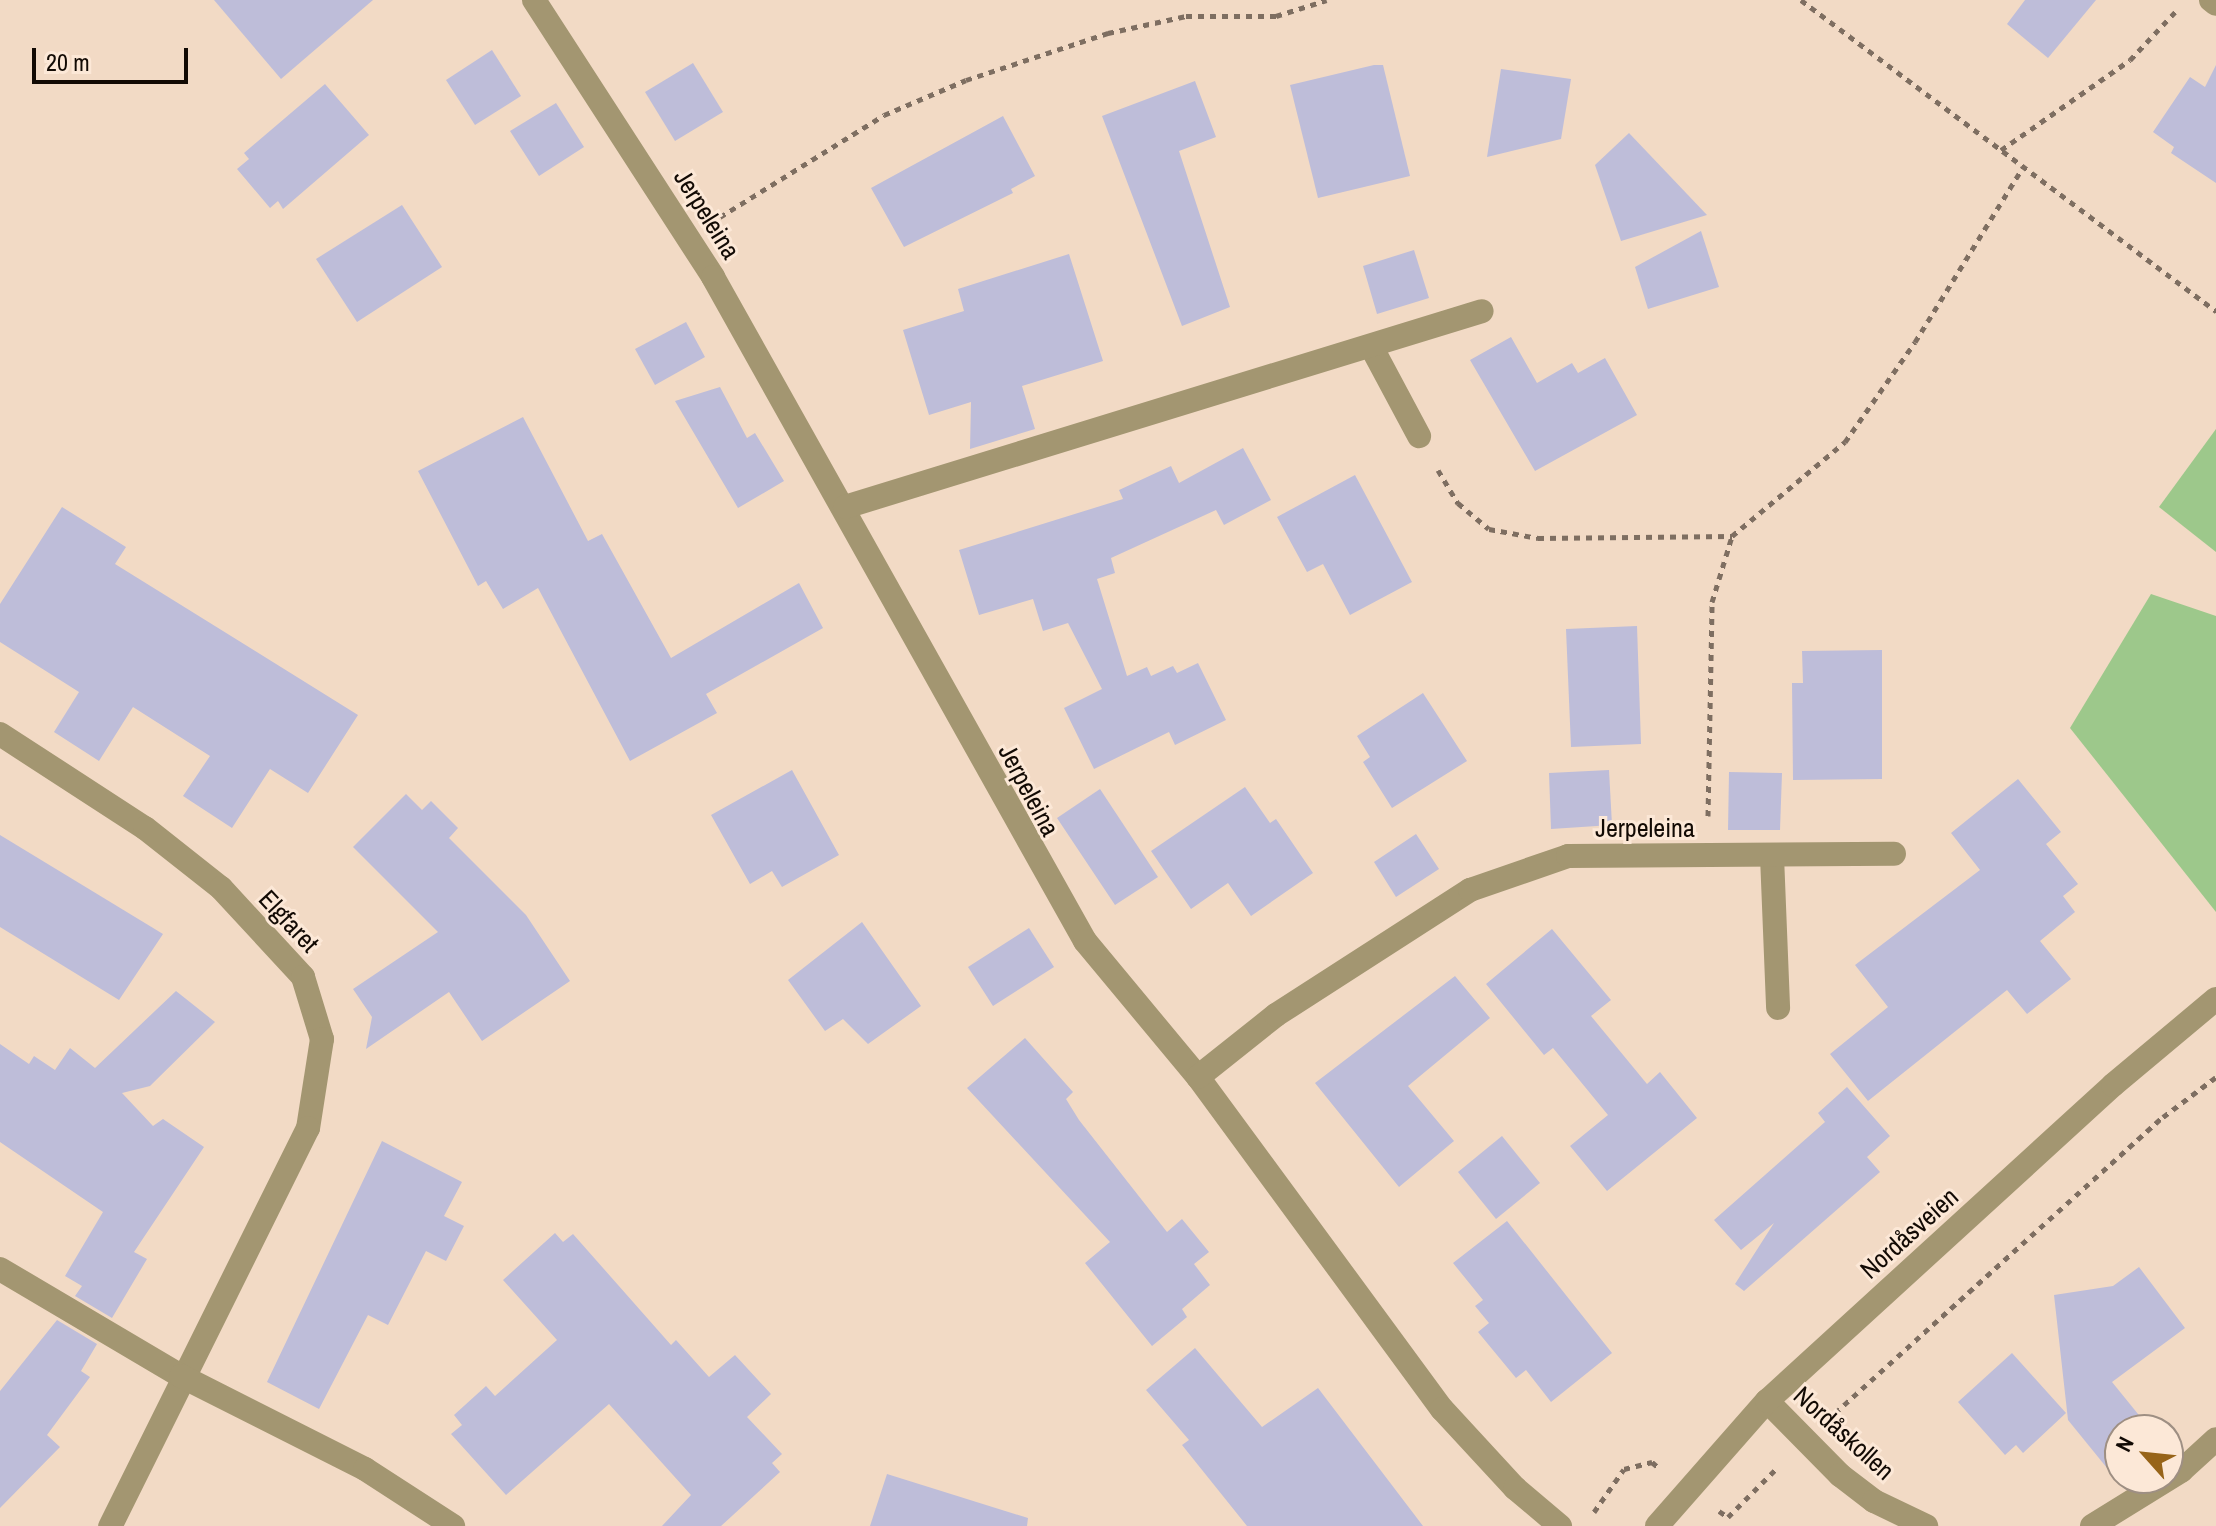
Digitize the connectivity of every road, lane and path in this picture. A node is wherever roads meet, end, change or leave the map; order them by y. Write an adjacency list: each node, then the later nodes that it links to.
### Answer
1 (534, 0): 9 (street, Jerpeleina)
2 (1327, 0): 9 (path)
3 (1801, 0): 7 (path)
4 (2186, 0): 7 (path)
5 (2211, 0): 6 (street)
6 (2216, 4)
7 (2001, 150): 8 (path)
8 (2023, 167): 11 (path); 15 (path)
9 (689, 238): 14 (street, Jerpeleina)
10 (1482, 311): 12 (street)
11 (2216, 311)
12 (1372, 348): 13 (street); 14 (street)
13 (1419, 436): 15 (path)
14 (845, 507): 22 (street, Jerpeleina)
15 (1732, 536): 19 (path)
16 (0, 734): 25 (street, Elgfaret)
17 (1894, 854): 18 (street, Jerpeleina)
18 (1772, 856): 19 (street, Jerpeleina); 21 (street)
19 (1707, 857): 22 (street, Jerpeleina)
20 (2216, 999): 26 (street, Nordåsveien)
21 (1778, 1008)
22 (1198, 1077): 32 (street, Jerpeleina)
23 (2216, 1077): 28 (path)
24 (0, 1269): 25 (street)
25 (181, 1376): 30 (street, Elgfaret); 31 (street)
26 (1767, 1401): 28 (street, Nordåskollen); 33 (street, Nordåsveien)
27 (2216, 1439): 35 (street)
28 (1804, 1441): 29 (path); 34 (street, Nordåskollen)
29 (1728, 1517)
30 (110, 1526)
31 (453, 1526)
32 (1560, 1526)
33 (1657, 1526)
34 (1926, 1526)
35 (2092, 1526)

